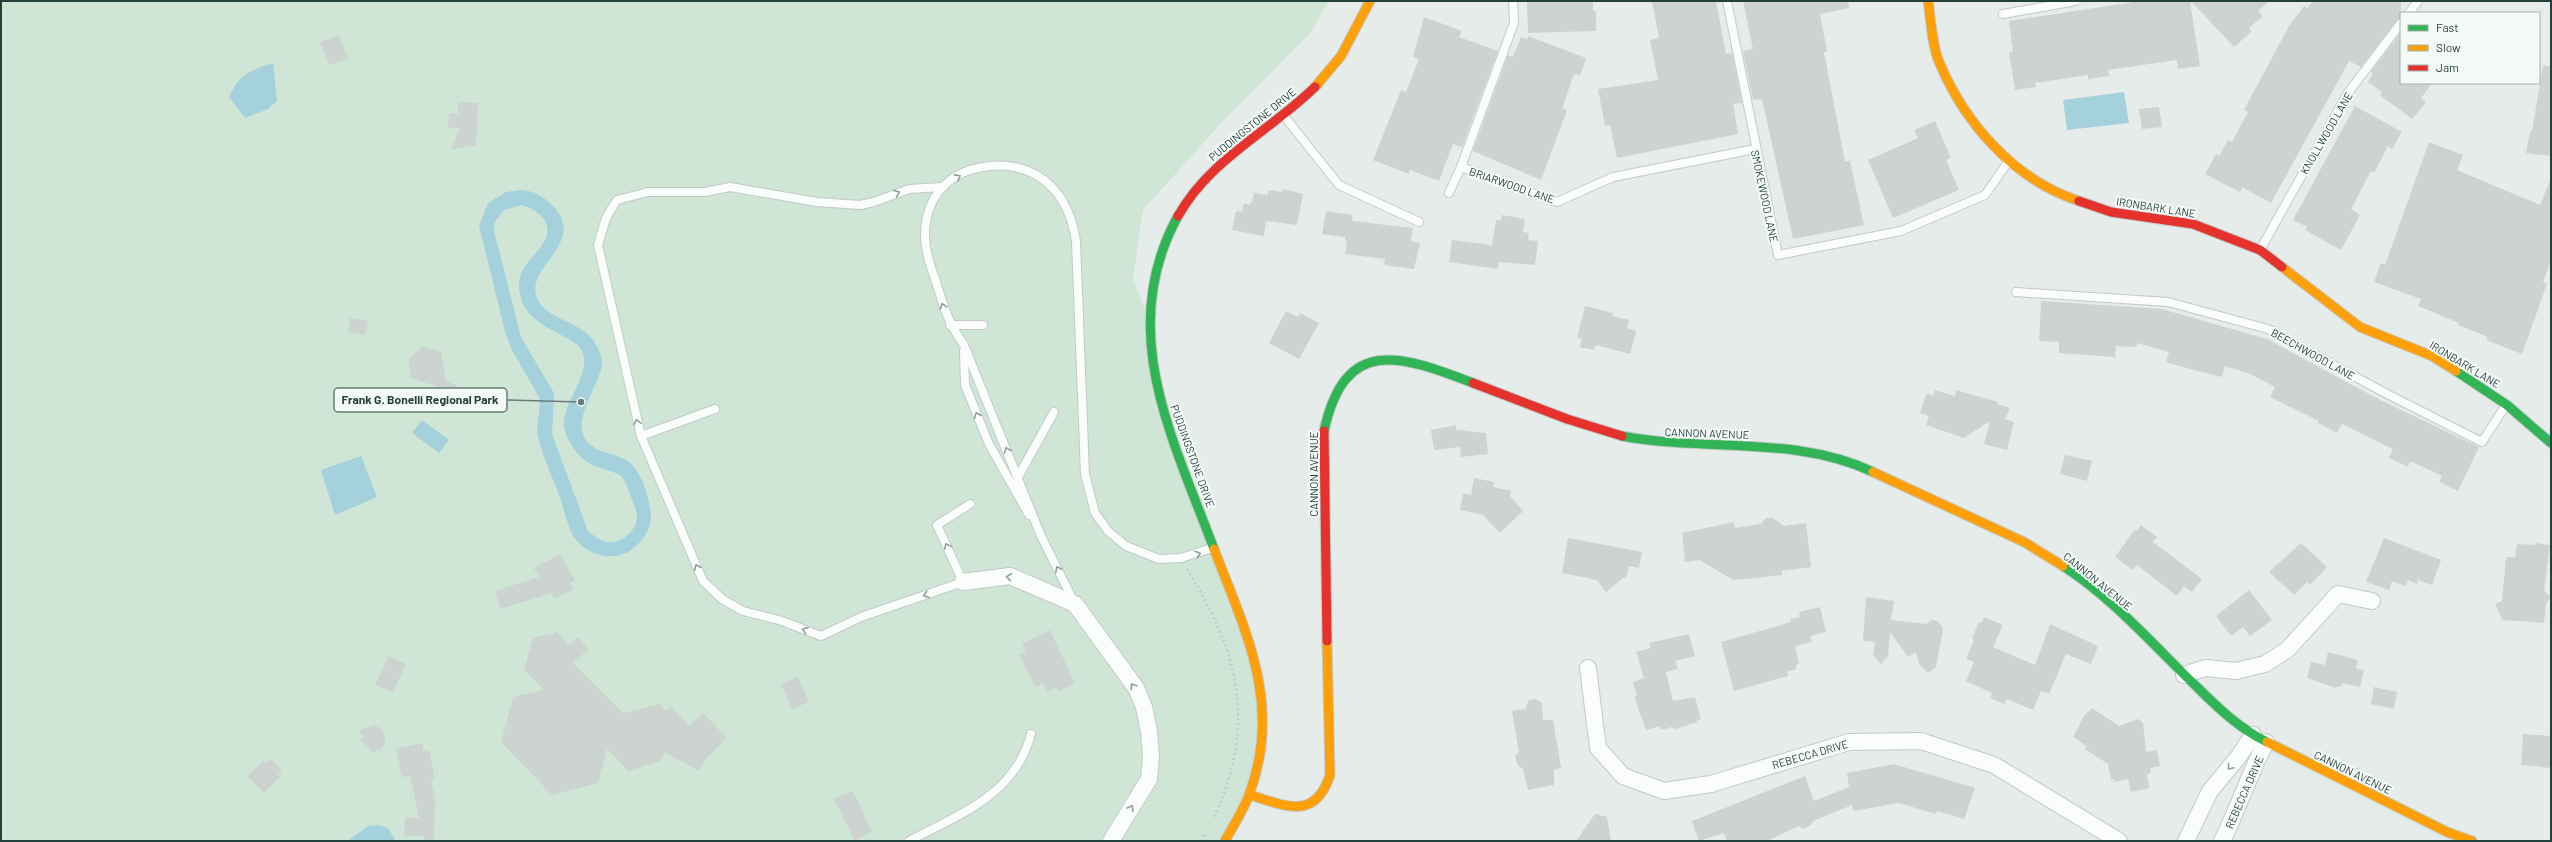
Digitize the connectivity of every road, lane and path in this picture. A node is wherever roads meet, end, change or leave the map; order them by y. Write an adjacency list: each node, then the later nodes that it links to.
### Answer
1 (1370, 1): 10 (street, PUDDINGSTONE DRIVE)
2 (1513, 1): 13 (lane, BRIARWOOD LANE)
3 (1727, 1): 11 (lane, SMOKEWOOD LANE)
4 (1928, 1): 12 (street, IRONBARK LANE)
5 (2076, 1): 8 (lane)
6 (2418, 1): 7 (lane)
7 (2410, 12)
8 (2003, 14)
9 (2400, 24): 17 (lane, KNOLLWOOD LANE)
10 (1284, 116): 16 (lane); 30 (street, PUDDINGSTONE DRIVE)
11 (1755, 148): 12 (lane, SMOKEWOOD LANE); 13 (lane, BRIARWOOD LANE)
12 (2009, 161): 17 (street, IRONBARK LANE)
13 (1461, 167): 15 (lane)
14 (942, 187): 19 (lane, one-way to 14); 25 (lane, one-way to 14); 31 (lane, one-way to 31)
15 (1449, 193)
16 (1419, 222)
17 (2260, 250): 22 (street, IRONBARK LANE)
18 (2016, 292): 22 (lane, BEECHWOOD LANE)
19 (950, 325): 20 (lane); 21 (lane)
20 (983, 325)
21 (964, 345): 27 (lane, one-way to 21); 29 (lane, one-way to 21)
22 (2507, 405): 26 (street, IRONBARK LANE)
23 (714, 409): 25 (lane)
24 (1054, 412): 27 (lane)
25 (640, 436): 32 (lane, one-way to 25)
26 (2551, 443)
27 (1018, 476): 29 (lane)
28 (970, 504): 32 (lane, one-way to 28)
29 (1041, 536): 34 (lane, one-way to 29)
30 (1214, 547): 31 (lane, one-way to 30); 39 (street, PUDDINGSTONE DRIVE)
31 (1181, 558): 40 (path)
32 (963, 582): 34 (street, one-way to 32)
33 (2372, 601): 36 (street)
34 (1075, 604): 43 (street, one-way to 34)
35 (1588, 668): 46 (street, REBECCA DRIVE)
36 (2184, 675): 38 (street, CANNON AVENUE); 39 (street, CANNON AVENUE)
37 (1031, 734): 42 (lane)
38 (2259, 739): 47 (street, REBECCA DRIVE, one-way to 47); 48 (street, REBECCA DRIVE); 49 (street, CANNON AVENUE)
39 (1250, 795): 45 (street, PUDDINGSTONE DRIVE)
40 (1210, 824)
41 (1207, 830): 44 (path)
42 (909, 841)
43 (1111, 841)
44 (1201, 841)
45 (1224, 841)
46 (2119, 841)
47 (2186, 841)
48 (2222, 841)
49 (2472, 841)

